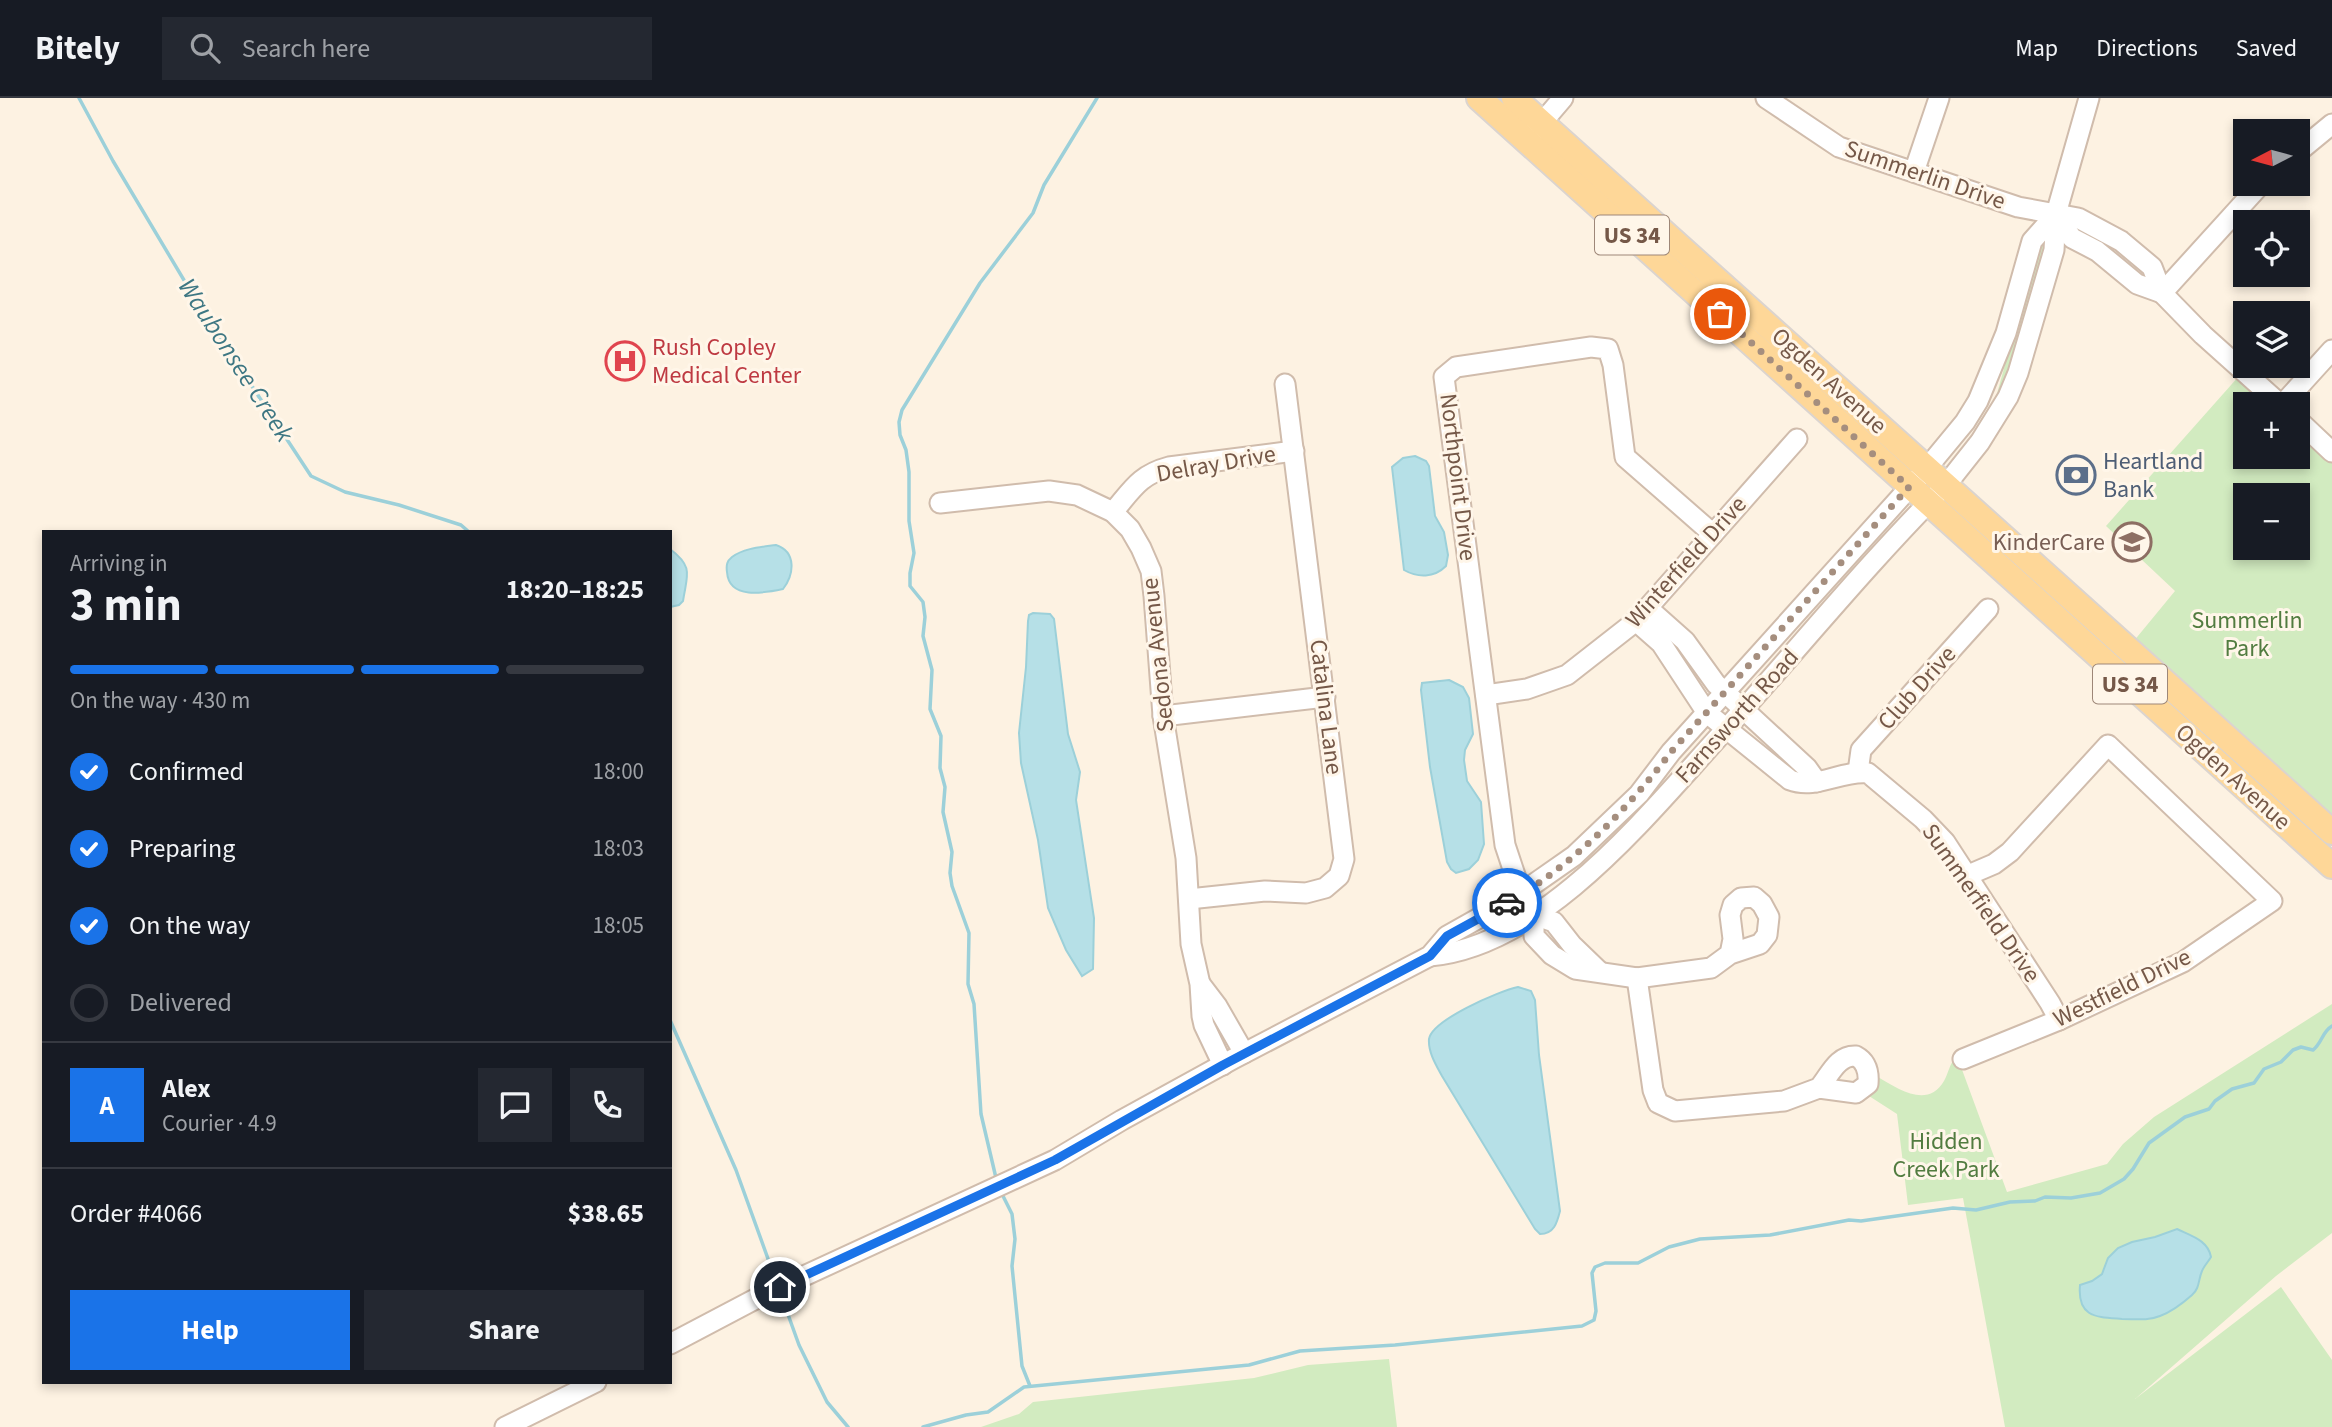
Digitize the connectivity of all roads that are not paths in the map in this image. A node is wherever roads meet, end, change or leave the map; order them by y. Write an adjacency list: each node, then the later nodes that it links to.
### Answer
1 (1479, 98): 8 (main road, Ogden Avenue / US 34)
2 (1514, 98): 8 (main road, Ogden Avenue / US 34)
3 (1563, 98): 8 (street)
4 (1766, 98): 10 (street, Summerlin Drive)
5 (1939, 98): 10 (street)
6 (2089, 98): 12 (street)
7 (2332, 124): 9 (street)
8 (1534, 132): 22 (main road, Ogden Avenue / US 34); 24 (main road, Ogden Avenue / US 34)
9 (2310, 142)
10 (1914, 172): 12 (street, Summerlin Drive)
11 (2251, 196): 13 (street)
12 (2056, 214): 13 (street); 22 (street); 23 (street)
13 (2162, 293): 16 (street)
14 (2332, 350): 17 (street)
15 (1285, 384): 20 (street, Catalina Lane)
16 (2268, 392)
17 (2293, 392)
18 (2310, 431): 21 (street)
19 (1797, 439): 27 (street, Winterfield Drive)
20 (1294, 451): 26 (street, Delray Drive); 32 (street, Catalina Lane)
21 (2332, 452)
22 (1927, 468): 23 (main road, Ogden Avenue / US 34); 24 (street)
23 (1946, 485): 24 (street); 39 (main road, Ogden Avenue / US 34)
24 (1918, 495): 30 (street, Farnsworth Road); 33 (street, Farnsworth Road); 42 (main road, Ogden Avenue / US 34)
25 (940, 503): 26 (street, Sedona Avenue)
26 (1113, 512): 35 (street, Sedona Avenue)
27 (1713, 534): 29 (street, Winterfield Drive); 31 (street, Northpoint Drive)
28 (1989, 609): 37 (street, Club Drive)
29 (1643, 615): 30 (street); 31 (street, Winterfield Drive); 34 (street)
30 (1727, 694): 33 (street); 34 (street, Farnsworth Road)
31 (1486, 695): 40 (street, Northpoint Drive)
32 (1325, 697): 35 (street); 45 (street, Catalina Lane)
33 (1743, 710): 36 (street, Farnsworth Road); 38 (street)
34 (1707, 713): 36 (street); 41 (street, Farnsworth Road)
35 (1163, 716): 45 (street, Sedona Avenue)
36 (1726, 729): 38 (street); 46 (street, Farnsworth Road)
37 (1858, 772): 38 (street); 43 (street, Summerfield Drive)
38 (1817, 782)
39 (2332, 832)
40 (1505, 845): 41 (street); 44 (street, Northpoint Drive)
41 (1563, 865): 44 (street, Farnsworth Road)
42 (2332, 866)
43 (1966, 876): 51 (street, Summerfield Drive); 51 (street, Westfield Drive)
44 (1516, 897): 46 (street); 48 (street, Farnsworth Road)
45 (1189, 899): 50 (street, Sedona Avenue)
46 (1534, 915): 48 (street, Farnsworth Road); 49 (street)
47 (1730, 954): 49 (street)
48 (1430, 956): 52 (street)
49 (1637, 978): 55 (street)
50 (1200, 984): 52 (street, Sedona Avenue); 54 (street, Sedona Avenue)
51 (2059, 1020): 53 (street, Westfield Drive)
52 (1244, 1054): 54 (street)
53 (1963, 1059)
54 (1223, 1065): 56 (street)
55 (1819, 1088)
56 (672, 1342)
57 (592, 1384): 58 (street)
58 (505, 1427)

